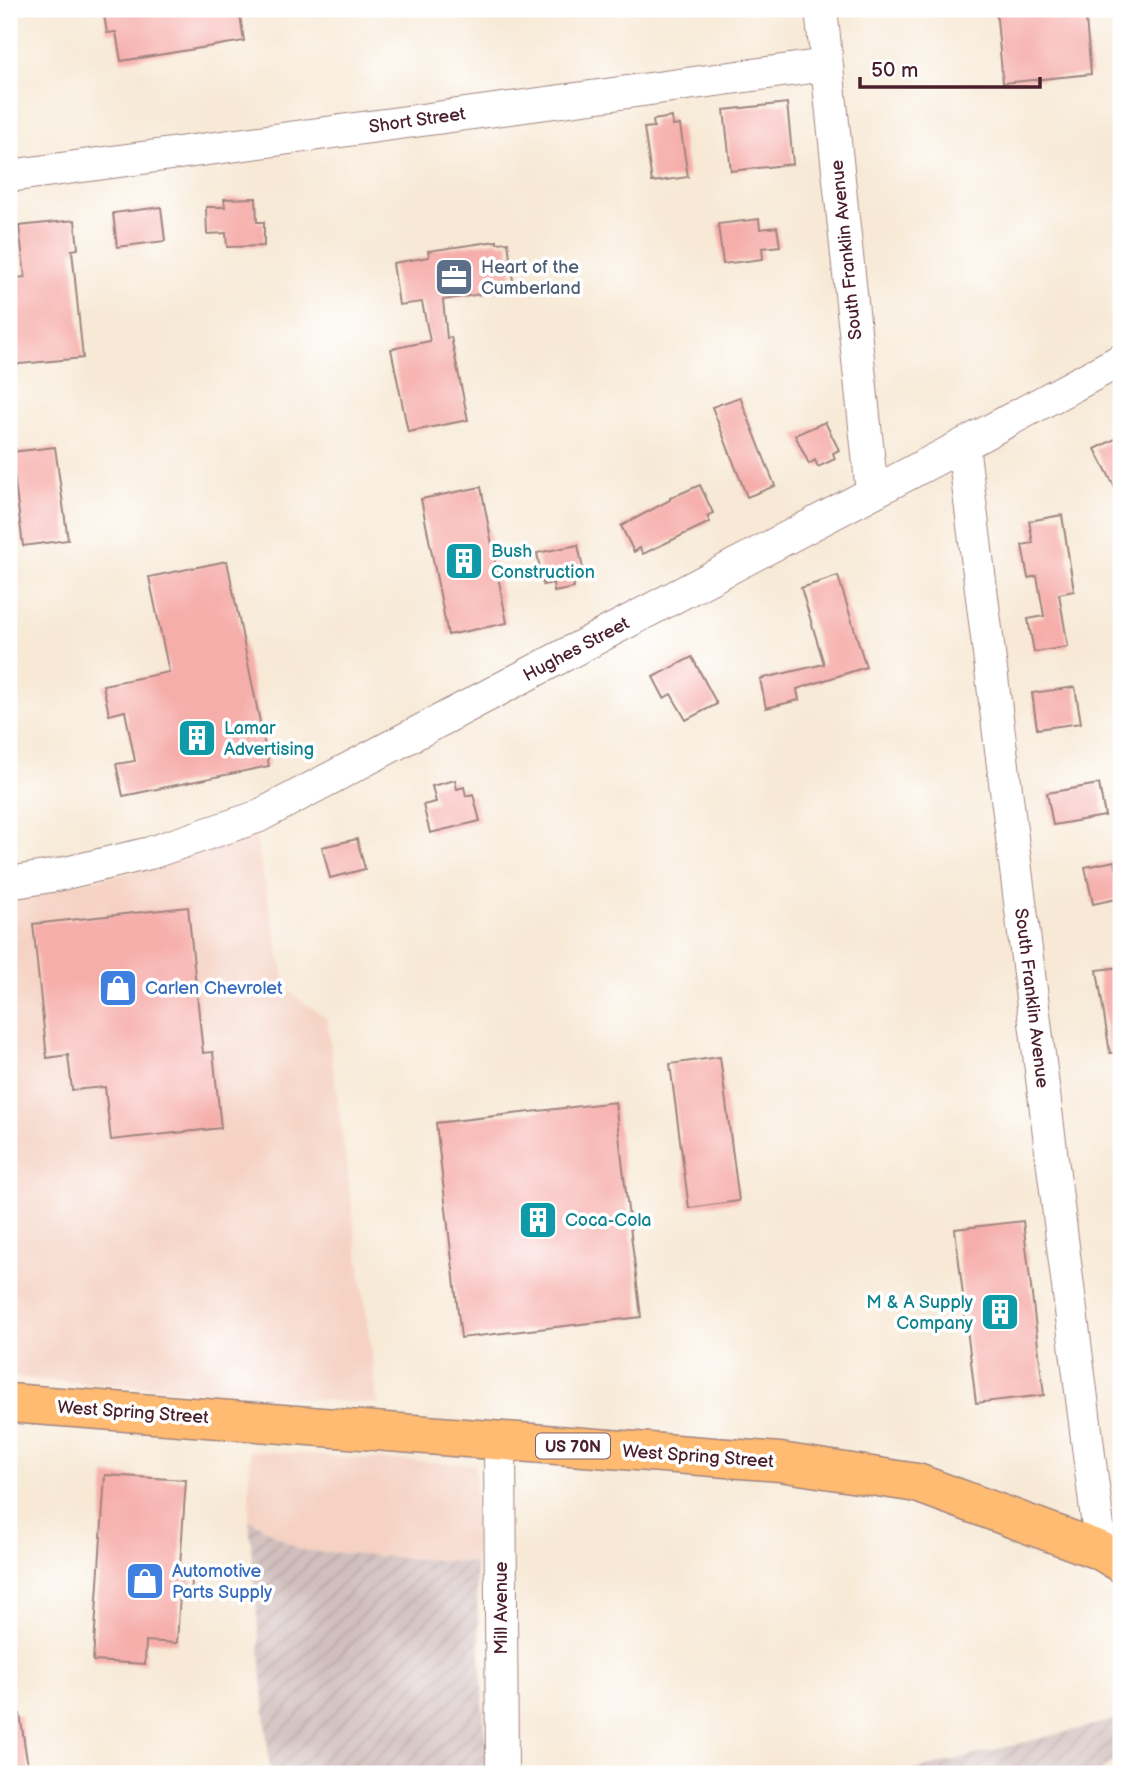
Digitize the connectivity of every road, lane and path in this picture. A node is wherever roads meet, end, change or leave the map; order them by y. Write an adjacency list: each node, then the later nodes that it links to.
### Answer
1 (821, 9): 2 (street, South Franklin Avenue)
2 (826, 65): 3 (street, Short Street); 6 (street, South Franklin Avenue)
3 (9, 176)
4 (1121, 360): 5 (street, Hughes Street)
5 (963, 445): 6 (street, Hughes Street); 10 (street, South Franklin Avenue)
6 (872, 492): 7 (street, Hughes Street)
7 (9, 883)
8 (9, 1402): 9 (main road, West Spring Street / US 70N)
9 (499, 1441): 10 (main road, West Spring Street / US 70N); 11 (street, Mill Avenue)
10 (1111, 1557)
11 (502, 1774)

